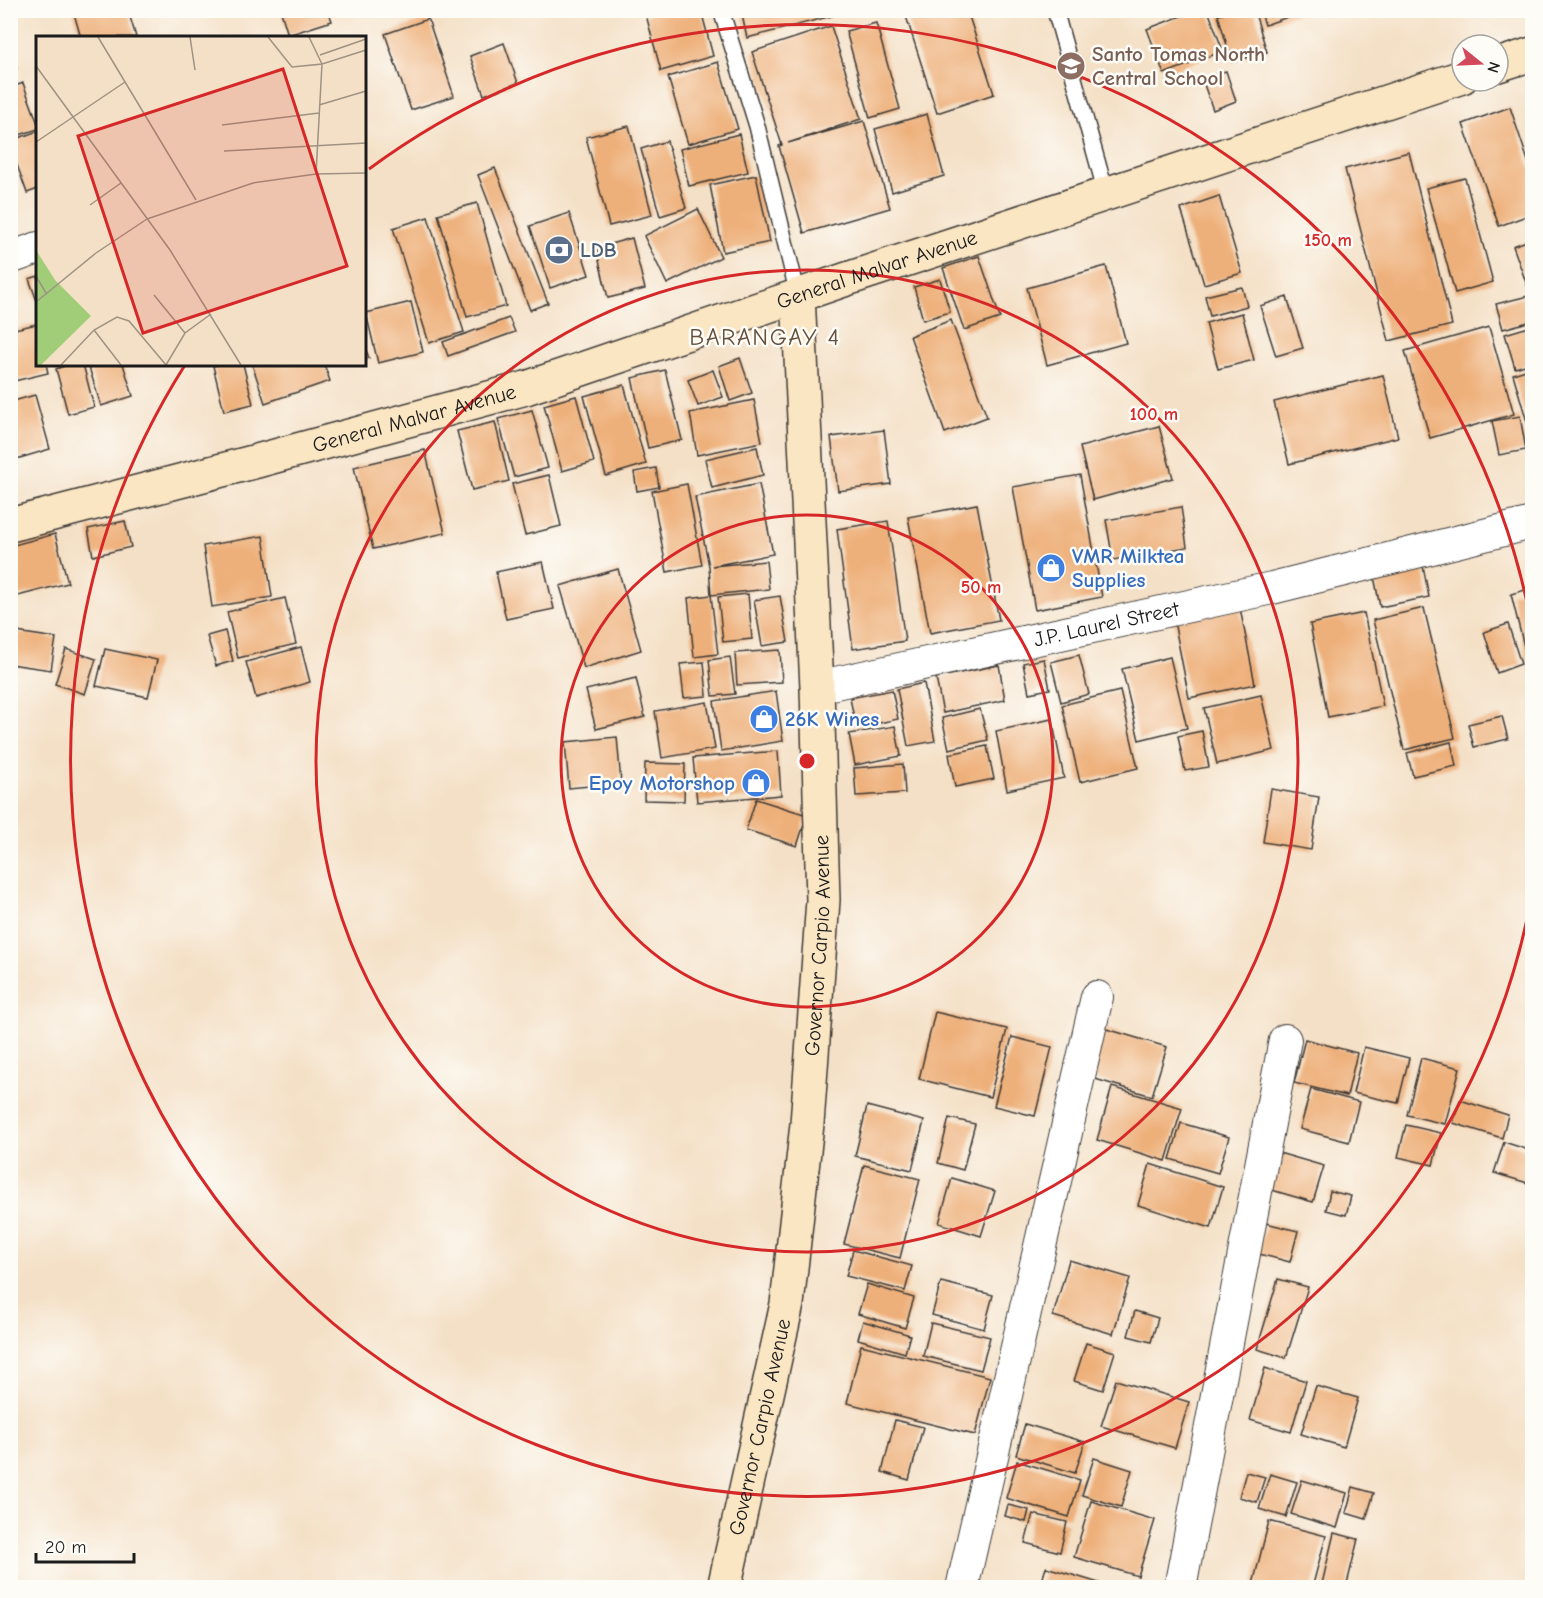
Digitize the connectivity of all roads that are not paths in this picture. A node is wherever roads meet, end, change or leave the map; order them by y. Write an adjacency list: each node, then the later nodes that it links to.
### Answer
1 (722, 10): 9 (lane)
2 (1055, 10): 6 (lane)
3 (1533, 54): 4 (main road)
4 (1510, 61)
5 (1450, 81): 6 (main road, General Malvar Avenue)
6 (1106, 193): 9 (main road, General Malvar Avenue)
7 (36, 249): 8 (street)
8 (10, 258)
9 (798, 295): 11 (main road, General Malvar Avenue); 12 (main road, Governor Carpio Avenue)
10 (1533, 523): 12 (street, J.P. Laurel Street)
11 (10, 525)
12 (817, 687): 15 (main road, Governor Carpio Avenue)
13 (1097, 996): 16 (street)
14 (1286, 1040): 17 (street)
15 (724, 1587)
16 (962, 1587)
17 (1180, 1587)

